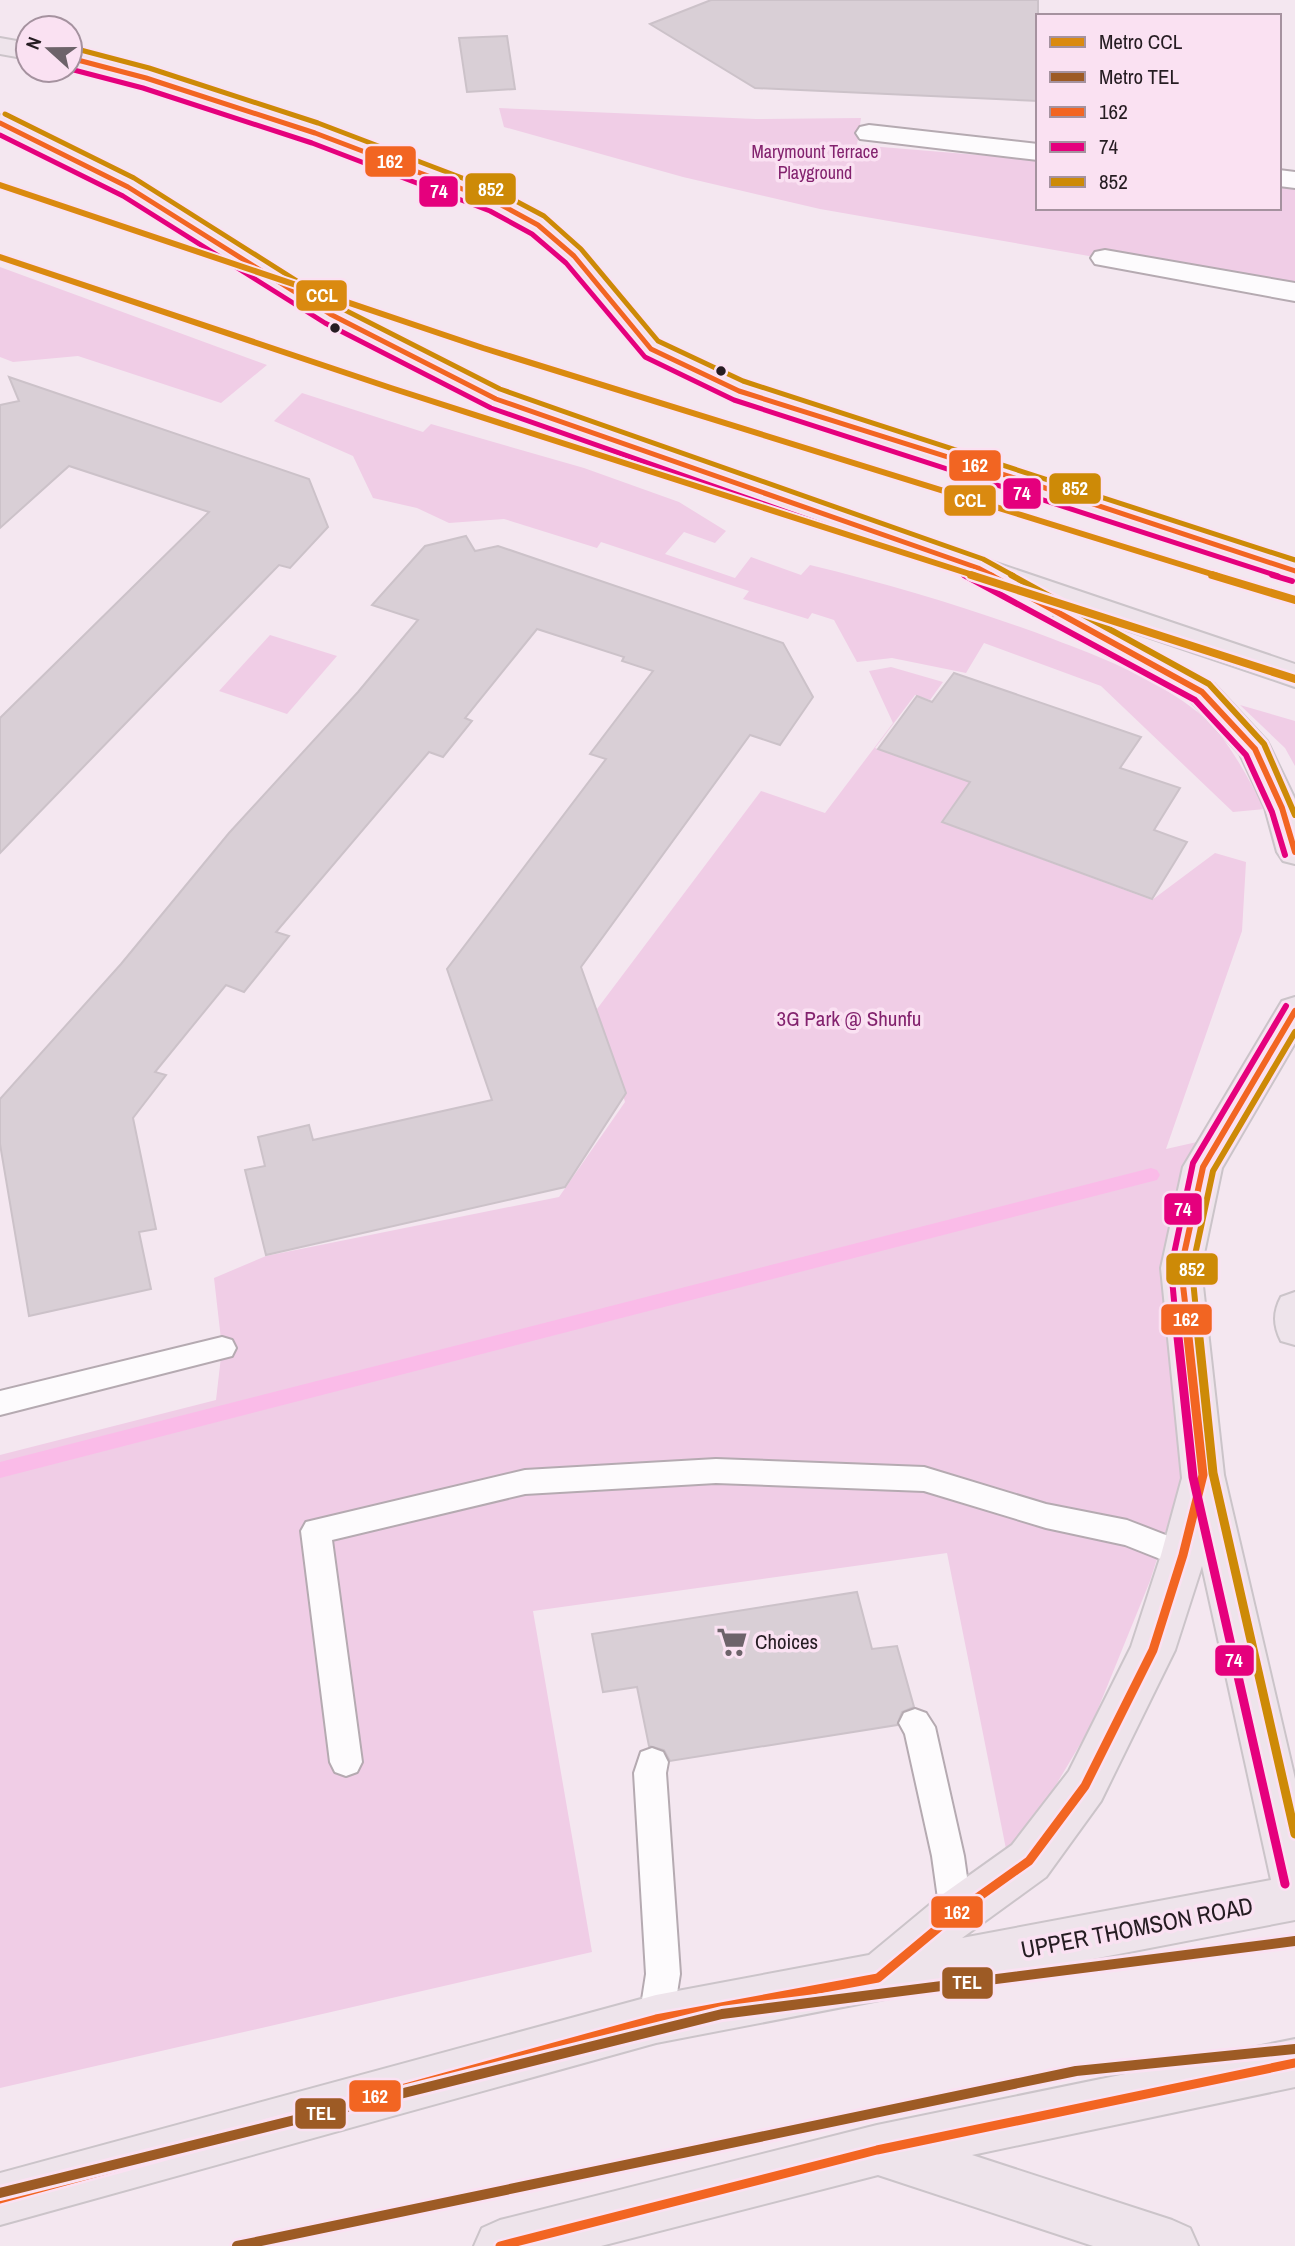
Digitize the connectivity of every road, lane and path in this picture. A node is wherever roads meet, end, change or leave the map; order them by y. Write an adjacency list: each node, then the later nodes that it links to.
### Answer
1 (84, 62): 7 (main road)
2 (0, 123): 8 (main road)
3 (869, 133): 4 (street)
4 (1036, 152)
5 (1105, 258): 6 (street)
6 (1295, 292)
7 (1287, 566)
8 (978, 568): 9 (main road); 10 (main road)
9 (1295, 676)
10 (1295, 852)
11 (1295, 1011): 16 (main road)
12 (1295, 1308): 13 (main road)
13 (1295, 1329)
14 (222, 1348): 15 (lane)
15 (0, 1402)
16 (1203, 1475): 17 (main road); 21 (main road)
17 (1183, 1555): 19 (lane); 23 (main road)
18 (915, 1723): 23 (lane)
19 (346, 1762)
20 (652, 1762): 25 (lane)
21 (1295, 1882)
22 (1295, 1898): 24 (main road, UPPER THOMSON ROAD)
23 (956, 1913): 24 (main road)
24 (878, 1978): 25 (main road, UPPER THOMSON ROAD)
25 (656, 2020): 28 (main road, UPPER THOMSON ROAD)
26 (1295, 2063): 27 (main road)
27 (877, 2150): 29 (main road); 30 (main road)
28 (0, 2199)
29 (500, 2246)
30 (1172, 2246)

